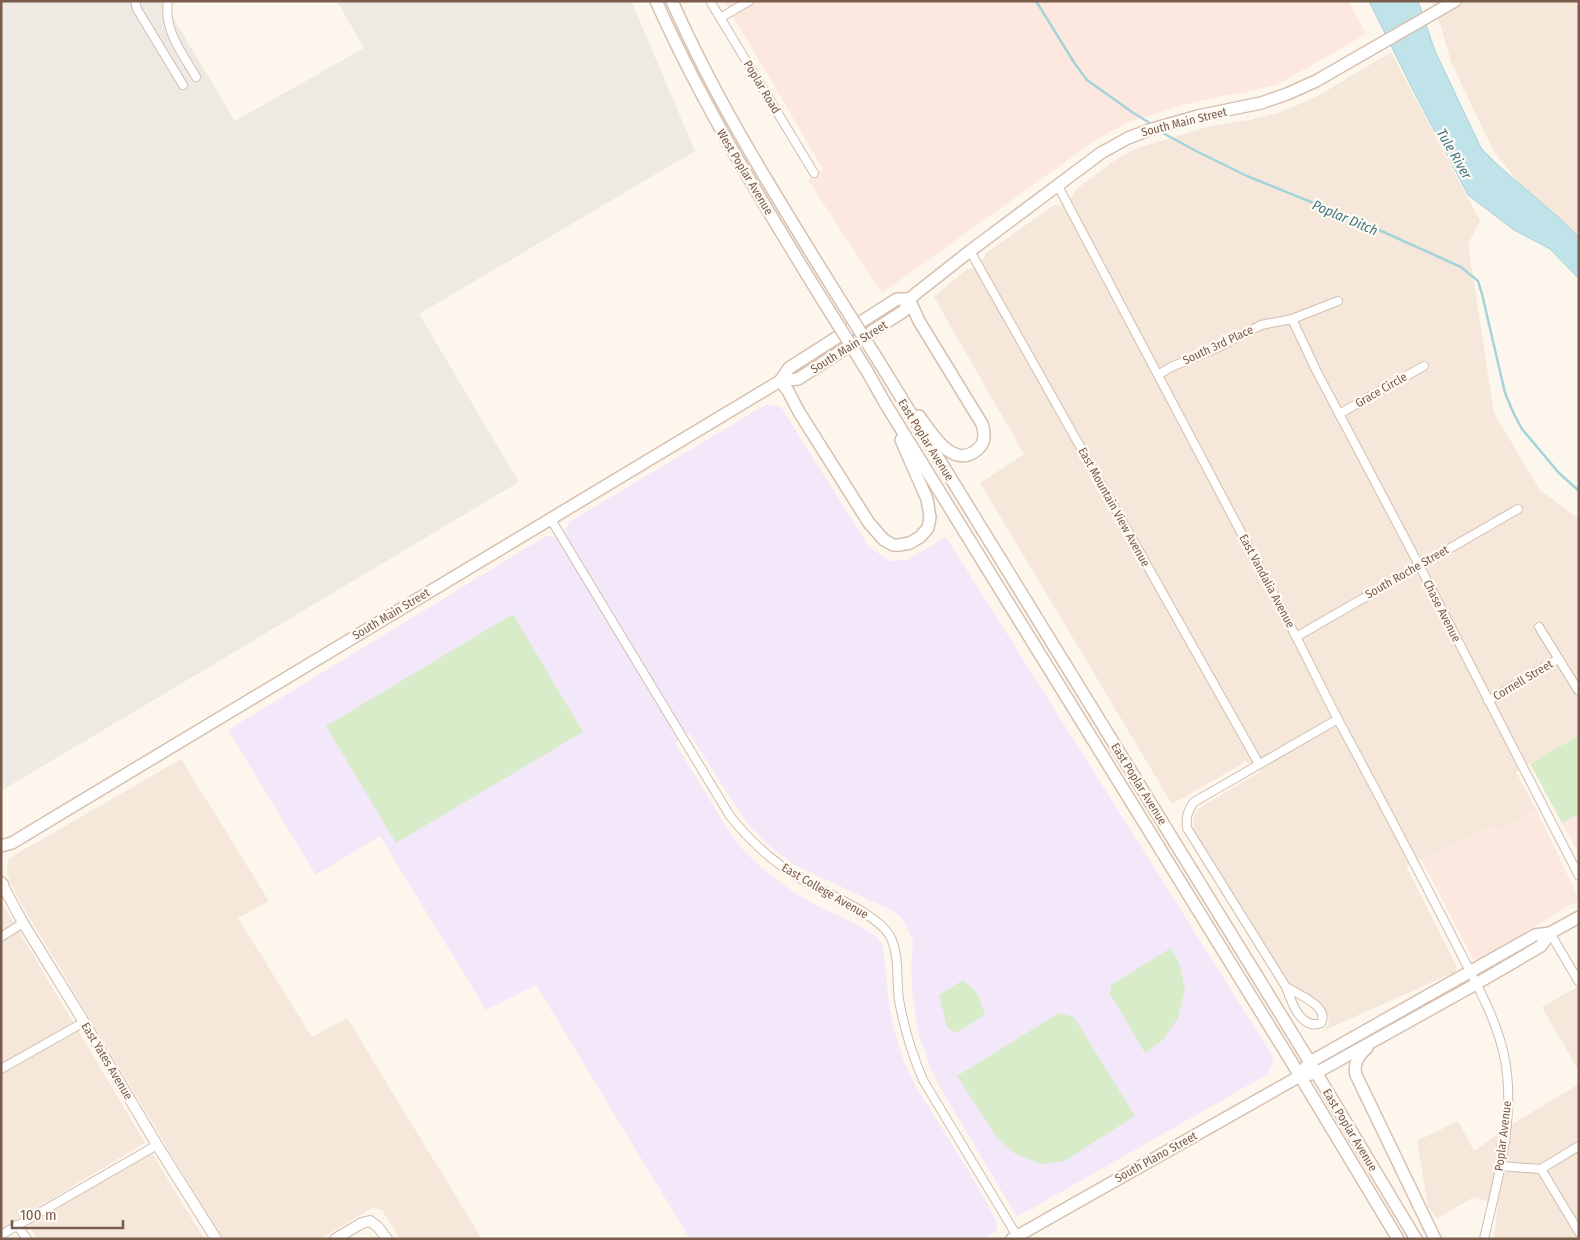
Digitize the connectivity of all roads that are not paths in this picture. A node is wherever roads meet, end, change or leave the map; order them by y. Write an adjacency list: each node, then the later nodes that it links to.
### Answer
1 (135, 1): 10 (street)
2 (168, 1): 9 (street)
3 (656, 1): 20 (main road, West Poplar Avenue, bridge)
4 (672, 1): 19 (main road, West Poplar Avenue, bridge)
5 (710, 1): 8 (street, Poplar Road)
6 (749, 1): 8 (street)
7 (1453, 2): 14 (main road, South Main Street)
8 (720, 18): 13 (street, Poplar Road)
9 (179, 48): 10 (street); 11 (street)
10 (166, 56): 12 (street)
11 (196, 77)
12 (183, 85)
13 (814, 173)
14 (1058, 186): 15 (main road, South Main Street); 23 (street, East Vandalia Avenue)
15 (970, 251): 16 (main road, South Main Street); 36 (street, East Mountain View Avenue)
16 (909, 299): 21 (main road); 24 (main road, South Main Street)
17 (1338, 301): 18 (street, South 3rd Place)
18 (1292, 318): 23 (street, South 3rd Place); 26 (street, Chase Avenue)
19 (860, 331): 21 (main road, East Poplar Avenue, bridge)
20 (846, 338): 25 (main road, East Poplar Avenue, bridge)
21 (878, 360): 49 (main road, East Poplar Avenue)
22 (1424, 366): 26 (street, Grace Circle)
23 (1158, 375): 31 (street, East Vandalia Avenue)
24 (780, 381): 25 (main road); 28 (main road, South Main Street)
25 (885, 403): 52 (main road, East Poplar Avenue)
26 (1339, 414): 29 (street, Chase Avenue)
27 (1518, 509): 29 (street, South Roche Street)
28 (550, 518): 37 (main road, South Main Street); 61 (street, East College Avenue)
29 (1419, 565): 31 (street, South Roche Street); 34 (street, Chase Avenue)
30 (1539, 627): 32 (street)
31 (1296, 637): 35 (street, East Vandalia Avenue)
32 (1558, 659): 33 (street); 34 (street, Cornell Street)
33 (1578, 690)
34 (1488, 701): 38 (street, Chase Avenue)
35 (1338, 719): 36 (street); 44 (street, East Vandalia Avenue)
36 (1259, 764): 46 (street, East Poplar Avenue)
37 (2, 846)
38 (1579, 876)
39 (2, 883): 41 (street, East Yates Avenue)
40 (1579, 917): 42 (main road, South Plano Street)
41 (23, 923): 43 (street); 47 (street, East Yates Avenue)
42 (1550, 933): 44 (main road, South Plano Street); 45 (street)
43 (1, 936)
44 (1473, 978): 48 (main road, South Plano Street); 49 (main road, South Plano Street); 55 (street, Poplar Avenue)
45 (1579, 982)
46 (1286, 987): 46 (street, East Poplar Avenue)
47 (84, 1022): 50 (street); 53 (street, East Yates Avenue)
48 (1378, 1039): 51 (main road, South Plano Street); 67 (main road)
49 (1310, 1062): 51 (main road, East Poplar Avenue); 52 (main road, South Plano Street)
50 (1, 1069)
51 (1316, 1073): 52 (main road, South Plano Street); 66 (main road, East Poplar Avenue)
52 (1300, 1076): 61 (main road, South Plano Street); 65 (main road, East Poplar Avenue)
53 (157, 1145): 57 (street); 63 (street, East Yates Avenue)
54 (1579, 1146): 56 (street)
55 (1500, 1166): 56 (street); 68 (street, Poplar Avenue)
56 (1541, 1169): 58 (street)
57 (17, 1225): 59 (street); 62 (street)
58 (1579, 1232)
59 (1, 1234)
60 (385, 1236): 64 (street)
61 (1015, 1237)
62 (26, 1239)
63 (216, 1239)
64 (335, 1239)
65 (1398, 1239)
66 (1416, 1239)
67 (1435, 1239)
68 (1484, 1239)

